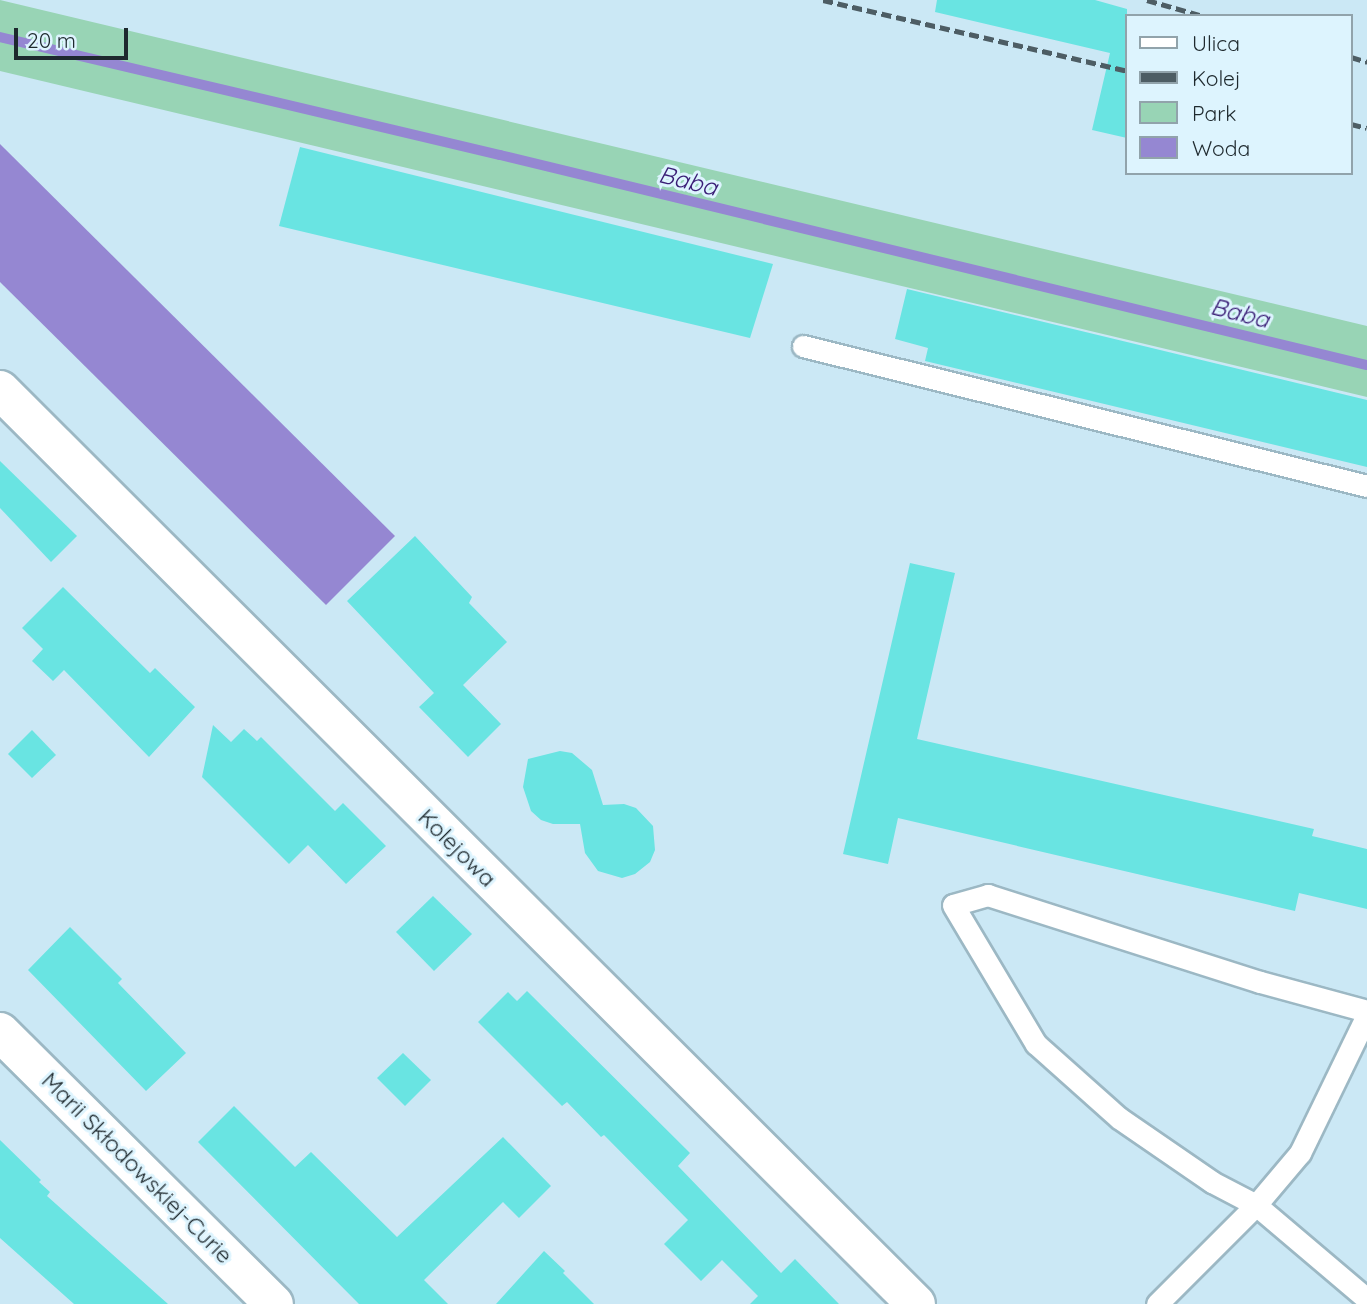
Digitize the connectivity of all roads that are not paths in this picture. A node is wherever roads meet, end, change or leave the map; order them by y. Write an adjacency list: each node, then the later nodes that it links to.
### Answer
1 (803, 346): 3 (lane)
2 (0, 390): 9 (street, Kolejowa)
3 (1367, 486)
4 (1367, 1013): 6 (lane); 6 (lane)
5 (0, 1032): 8 (street, Marii Skłodowskiej-Curie)
6 (1256, 1205): 7 (lane); 10 (lane)
7 (1367, 1299)
8 (274, 1304)
9 (916, 1304)
10 (1157, 1304)

